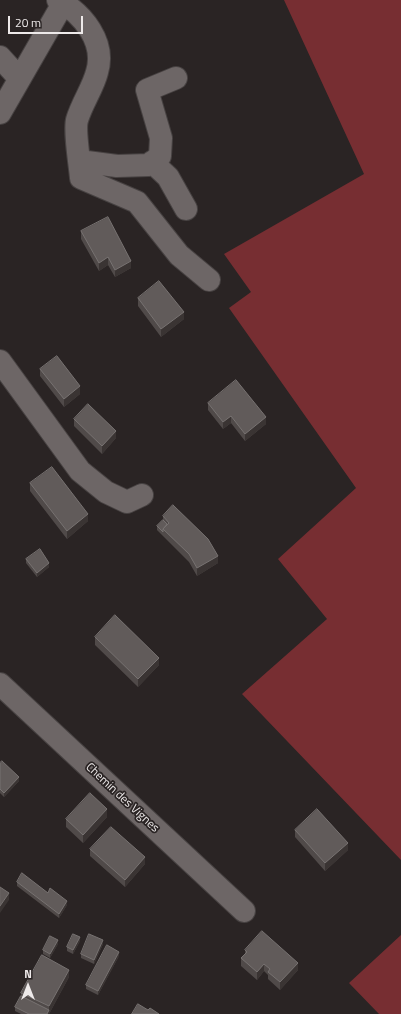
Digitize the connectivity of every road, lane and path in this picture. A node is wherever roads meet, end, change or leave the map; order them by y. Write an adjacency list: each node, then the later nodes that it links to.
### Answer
1 (62, 1): 3 (street); 6 (street)
2 (0, 57): 3 (street)
3 (19, 78): 5 (street)
4 (176, 78): 7 (street)
5 (0, 113)
6 (79, 161): 7 (street); 9 (street)
7 (152, 162): 8 (street)
8 (186, 209)
9 (209, 280)
10 (0, 360): 11 (street)
11 (142, 494)
12 (0, 684): 13 (street, Chemin des Vignes)
13 (244, 911)

